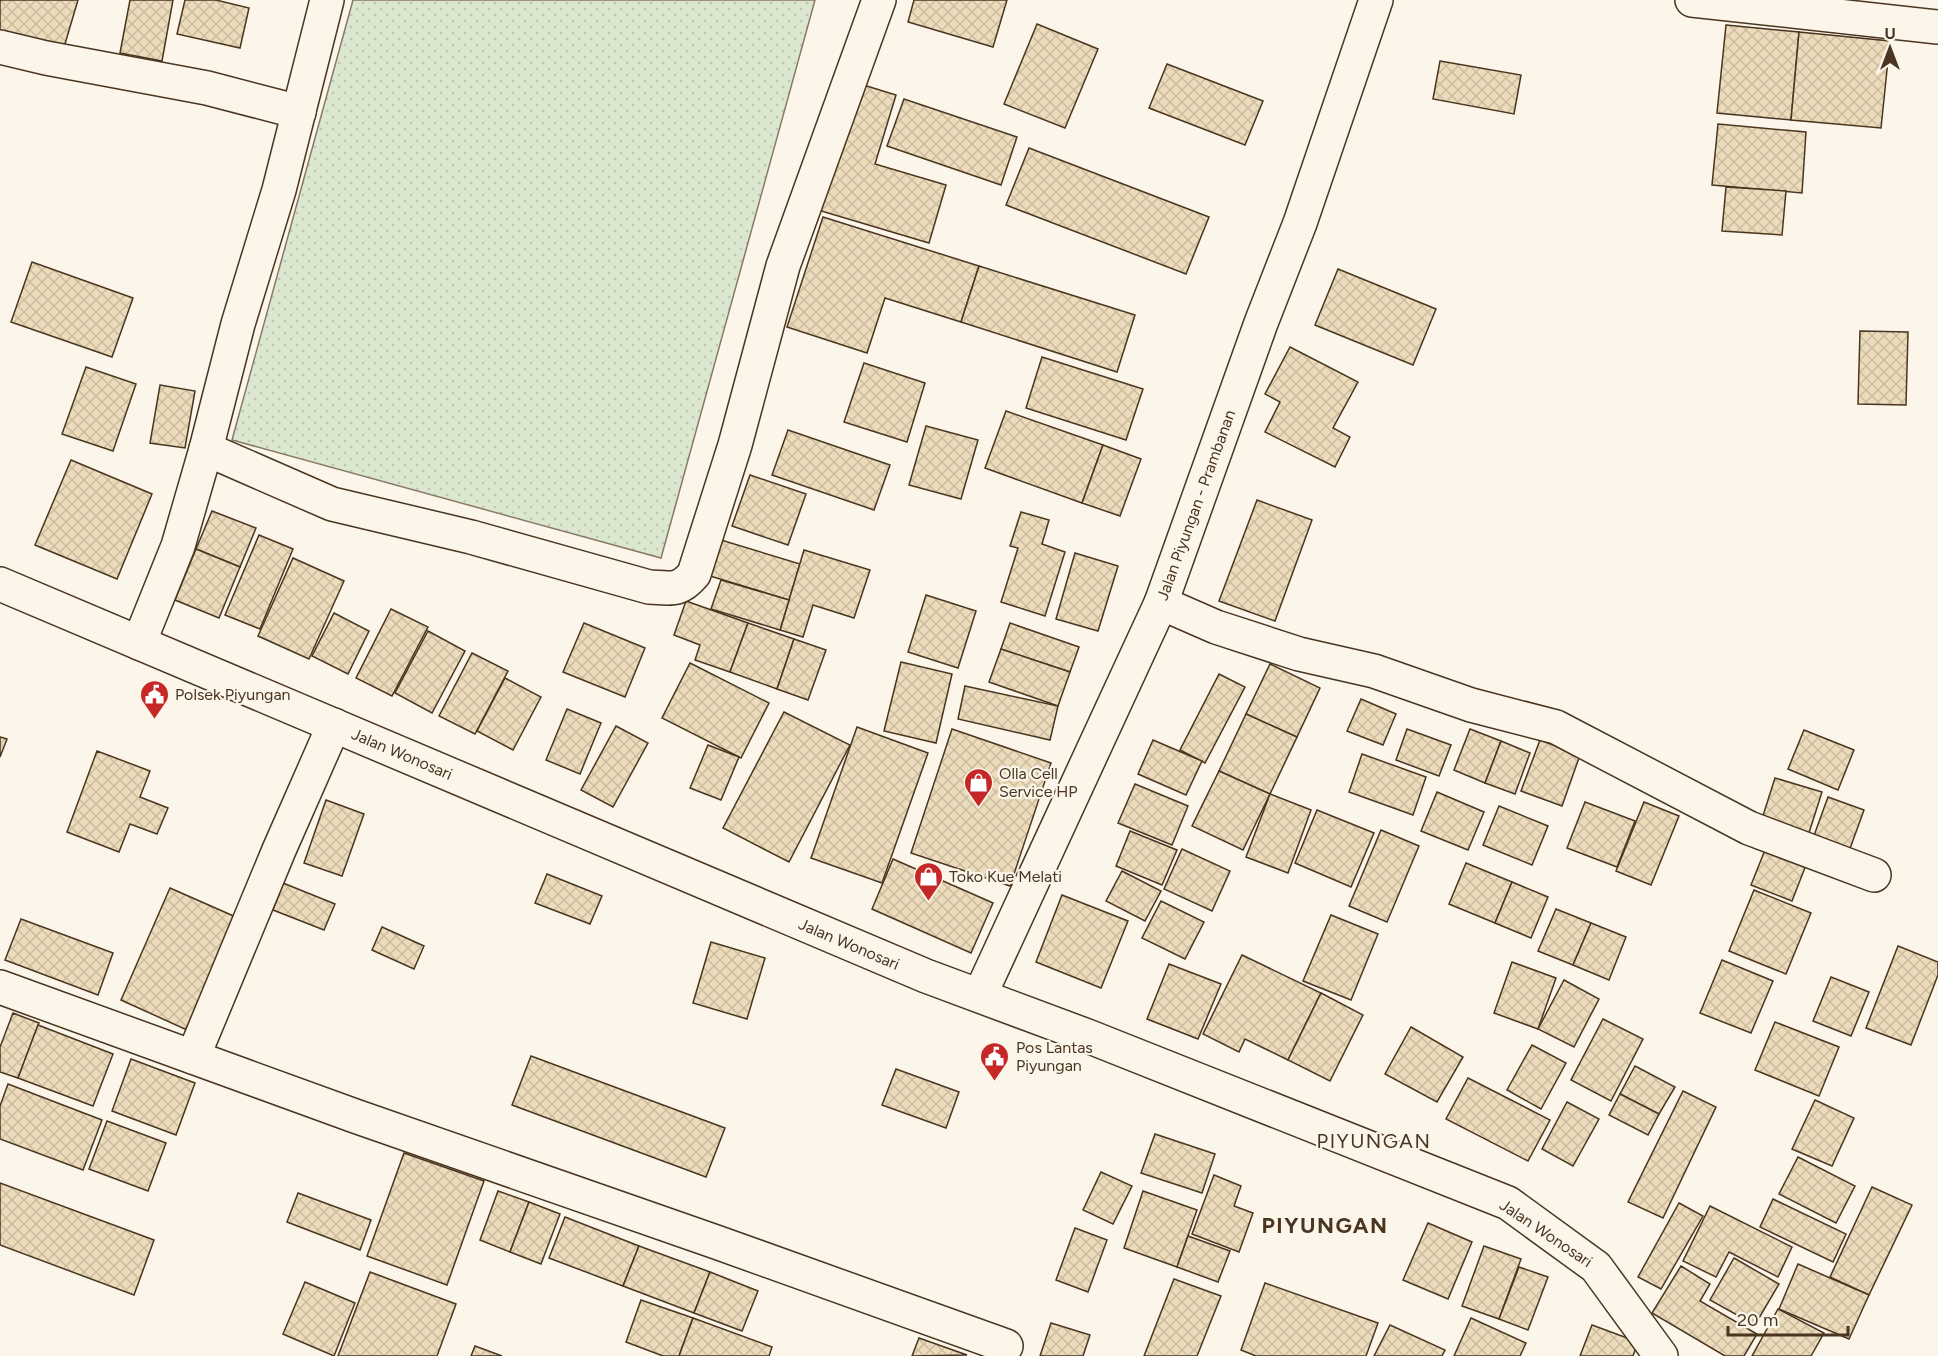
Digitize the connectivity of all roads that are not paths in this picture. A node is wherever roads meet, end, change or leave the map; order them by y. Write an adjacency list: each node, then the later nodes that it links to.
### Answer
1 (327, 0): 7 (main road)
2 (879, 0): 8 (main road)
3 (1376, 0): 10 (main road, Jalan Piyungan - Prambanan)
4 (1692, 0): 5 (main road)
5 (1938, 27)
6 (0, 47): 7 (main road)
7 (299, 112): 8 (main road)
8 (206, 449): 11 (main road)
9 (0, 584): 11 (main road, Jalan Wonosari)
10 (1161, 603): 13 (main road); 14 (main road, Jalan Piyungan - Prambanan)
11 (139, 643): 12 (main road, Jalan Wonosari)
12 (334, 725): 14 (main road, Jalan Wonosari); 16 (main road)
13 (1874, 875)
14 (980, 996): 18 (main road, Jalan Wonosari)
15 (2, 997): 16 (main road)
16 (193, 1057): 17 (main road)
17 (1006, 1346)
18 (1661, 1355)

